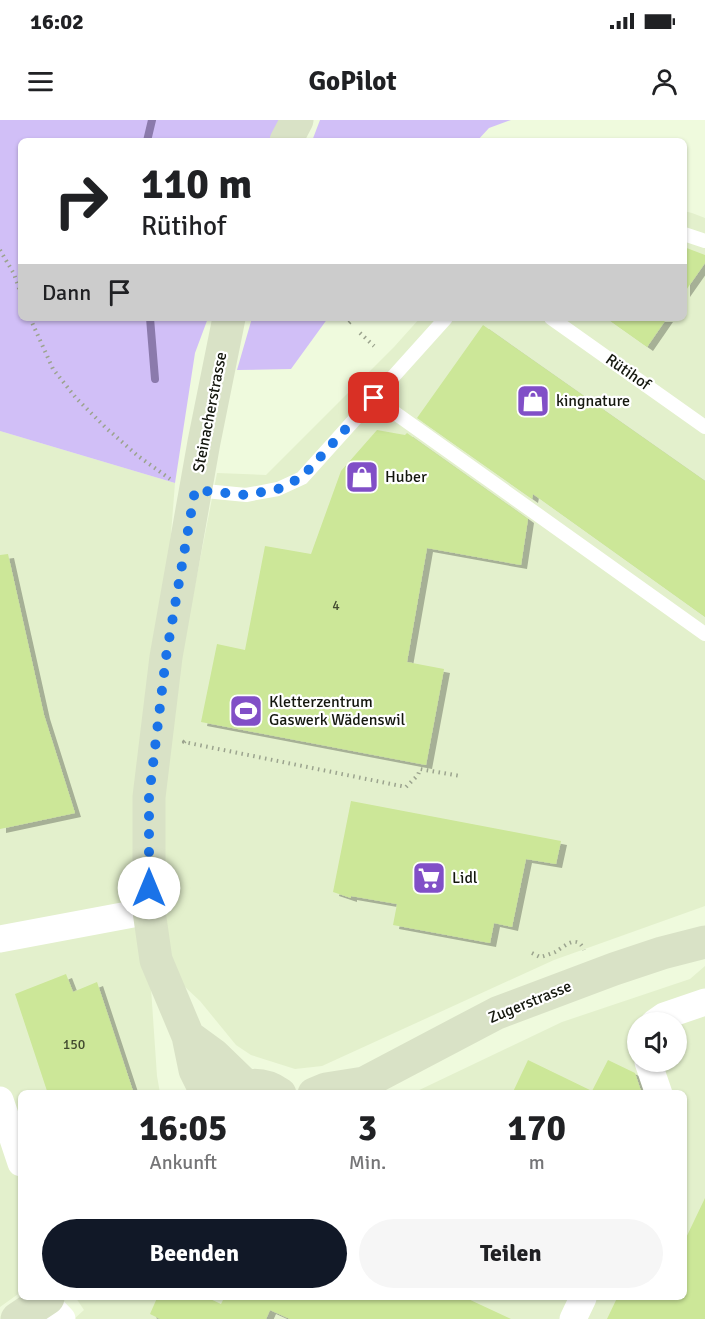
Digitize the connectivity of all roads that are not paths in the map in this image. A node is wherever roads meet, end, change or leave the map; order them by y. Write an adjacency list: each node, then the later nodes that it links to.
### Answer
1 (297, 120): 2 (street)
2 (288, 138)
3 (687, 235): 4 (lane)
4 (705, 241)
5 (228, 321): 10 (street, Steinacherstrasse)
6 (443, 321): 8 (lane)
7 (555, 321): 9 (lane, Rütihof)
8 (374, 398): 10 (lane); 11 (lane)
9 (705, 427)
10 (195, 490): 12 (street, Steinacherstrasse)
11 (705, 634)
12 (149, 911): 13 (street); 17 (street, Steinacherstrasse)
13 (0, 939)
14 (705, 942): 19 (street, Zugerstrasse)
15 (705, 1002): 16 (street)
16 (676, 1012)
17 (188, 1036): 20 (street); 21 (street, Steinacherstrasse)
18 (651, 1072): 24 (street)
19 (359, 1088): 23 (street, Zugerstrasse)
20 (236, 1089): 22 (street)
21 (205, 1090)
22 (272, 1090)
23 (324, 1090)
24 (658, 1090)
25 (0, 1100): 26 (street)
26 (18, 1154)
27 (582, 1300): 30 (street)
28 (52, 1306): 29 (street)
29 (17, 1319)
30 (573, 1319)

